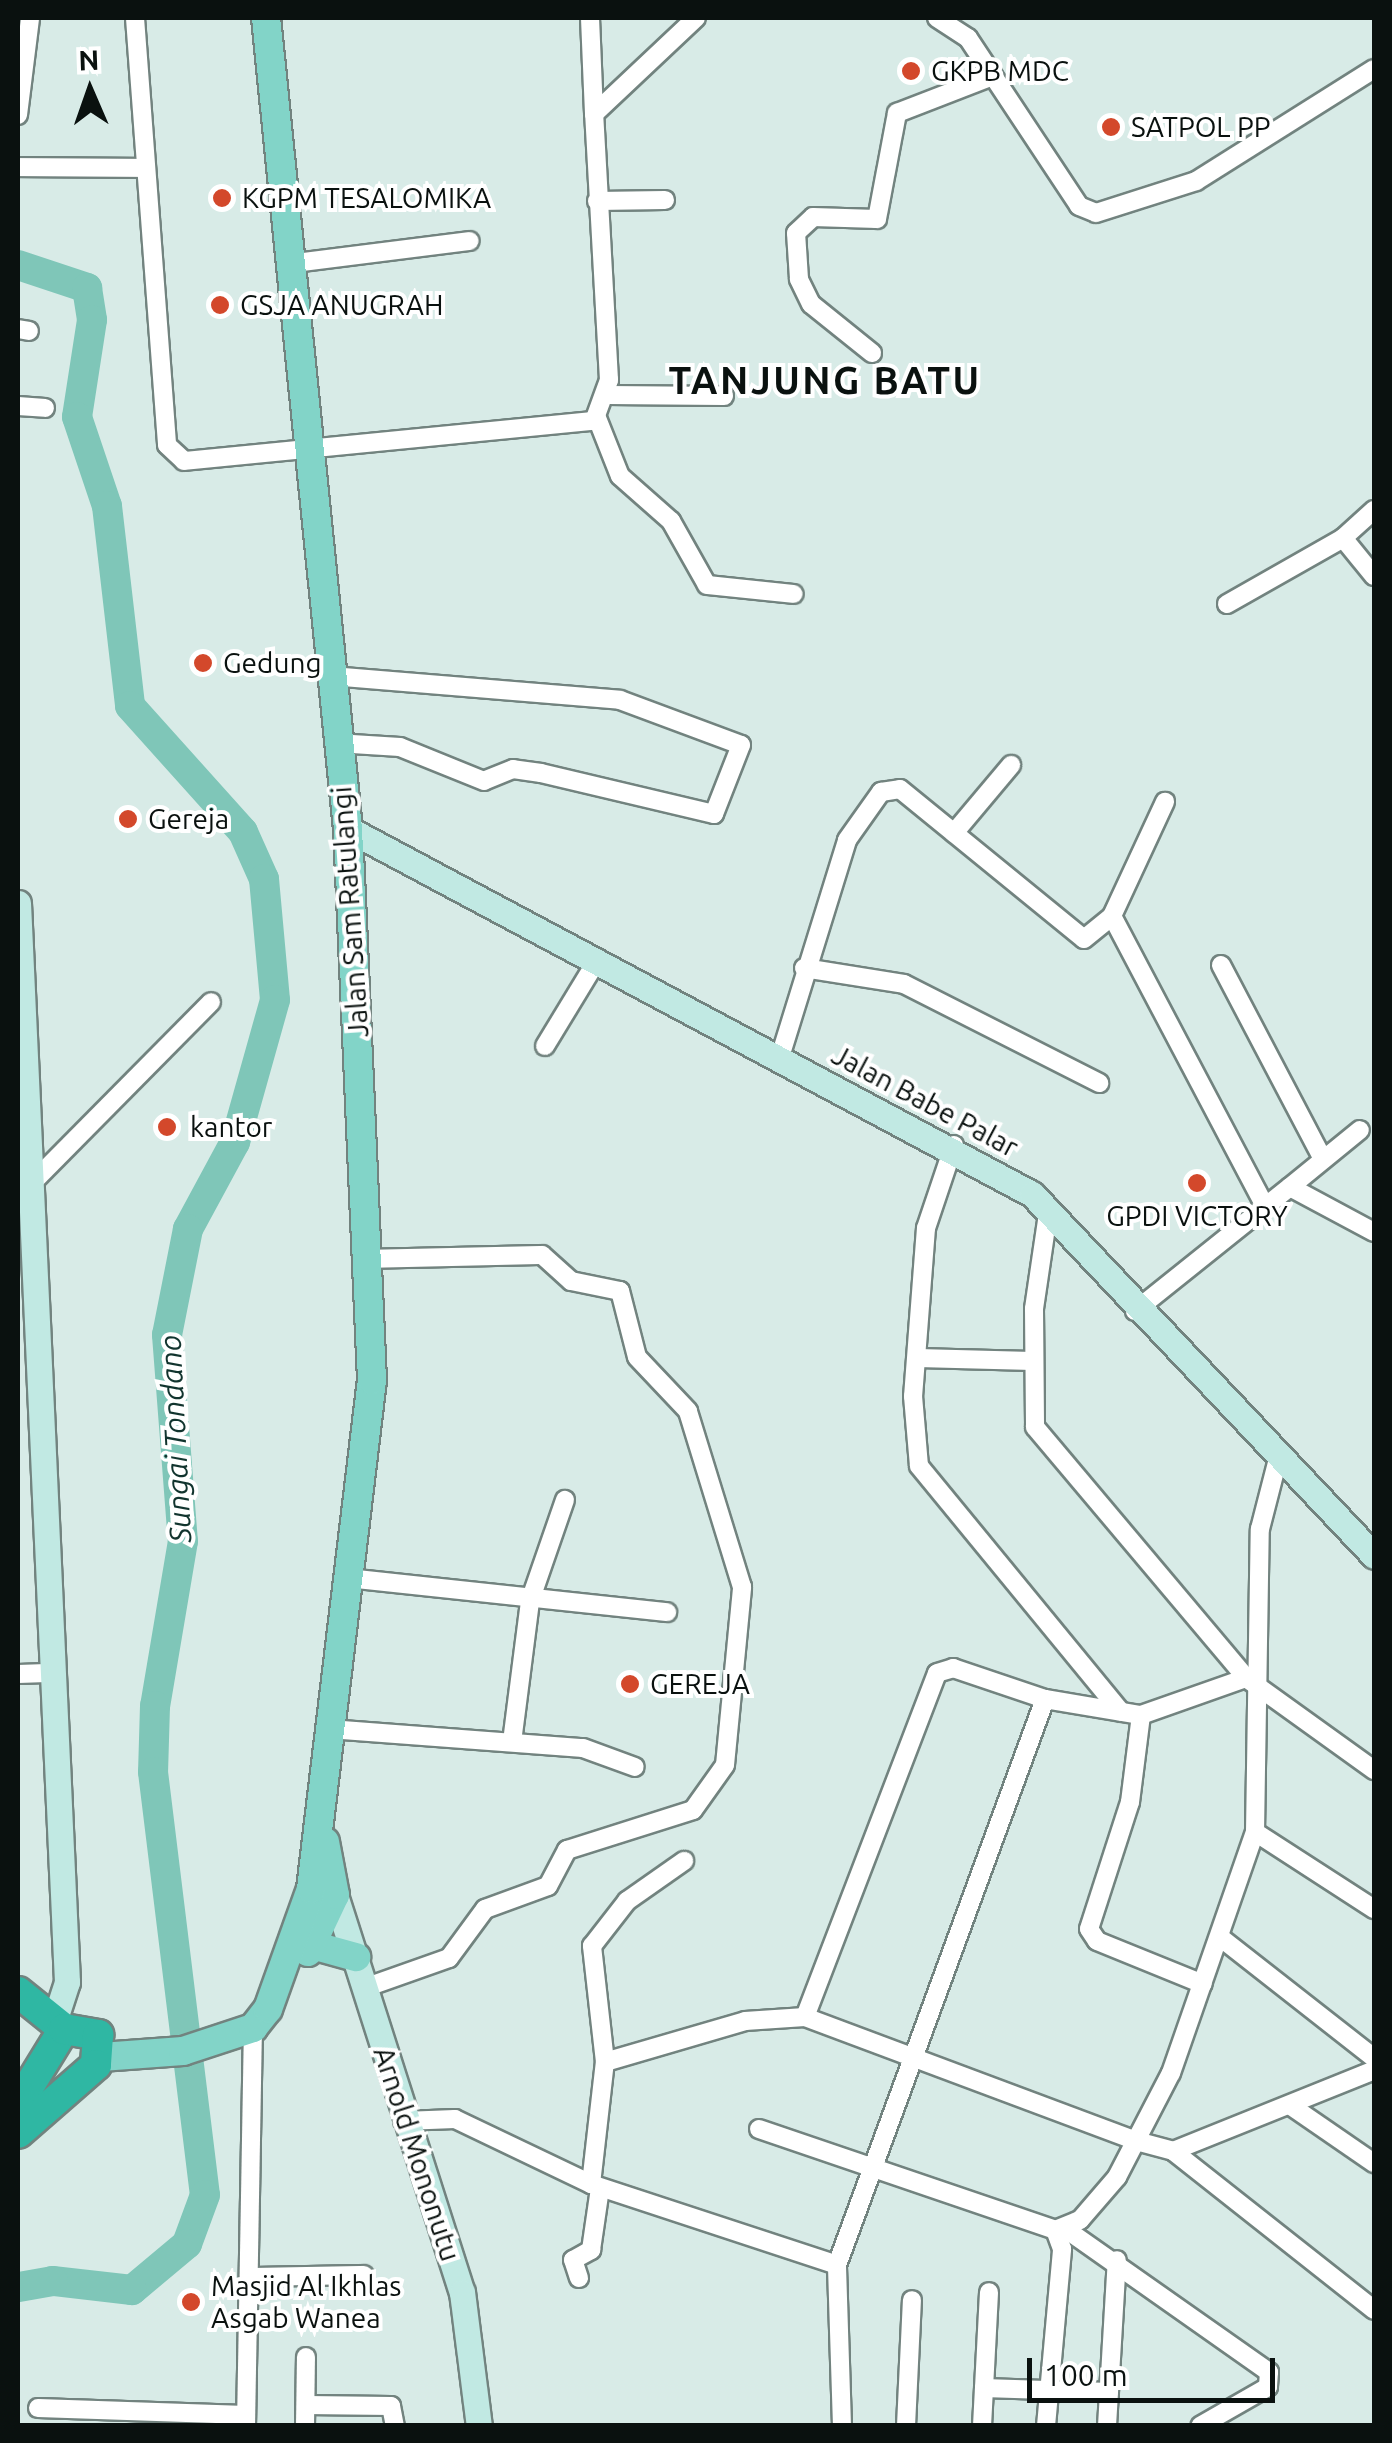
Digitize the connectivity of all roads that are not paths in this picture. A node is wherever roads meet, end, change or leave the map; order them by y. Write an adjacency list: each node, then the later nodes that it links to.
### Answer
1 (30, 18): 10 (street)
2 (135, 18): 12 (street)
3 (266, 18): 16 (main road, Jalan Sam Ratulangi)
4 (590, 18): 9 (street)
5 (696, 18): 9 (street)
6 (936, 18): 8 (street)
7 (1374, 70): 8 (street)
8 (993, 76): 17 (street)
9 (594, 114): 14 (street)
10 (18, 115)
11 (18, 167): 12 (street)
12 (146, 168): 23 (street)
13 (665, 200): 14 (street)
14 (597, 201): 18 (street)
15 (470, 241): 16 (street)
16 (287, 264): 23 (main road, Jalan Sam Ratulangi)
17 (872, 352)
18 (608, 396): 19 (street); 22 (street)
19 (724, 396)
20 (18, 406): 21 (street)
21 (45, 408)
22 (597, 418): 23 (street); 27 (street)
23 (312, 453): 29 (main road, Jalan Sam Ratulangi)
24 (1374, 510): 25 (street)
25 (1343, 538): 26 (street); 28 (street)
26 (1374, 576)
27 (794, 594)
28 (1226, 604)
29 (331, 676): 30 (main road, Jalan Sam Ratulangi); 30 (street)
30 (336, 743): 33 (main road, Jalan Sam Ratulangi)
31 (1011, 765): 34 (street)
32 (1166, 802): 36 (street)
33 (348, 828): 37 (street, Jalan Babe Palar); 53 (main road, Jalan Sam Ratulangi)
34 (954, 833): 36 (street); 39 (street)
35 (18, 903): 47 (street)
36 (1112, 916): 49 (street)
37 (598, 958): 41 (street); 42 (street, Jalan Babe Palar)
38 (1221, 965): 46 (street)
39 (804, 968): 42 (street); 43 (street)
40 (212, 1002): 47 (street)
41 (545, 1046)
42 (780, 1057): 45 (street, Jalan Babe Palar)
43 (1099, 1083)
44 (1360, 1130): 46 (street)
45 (954, 1145): 50 (street, Jalan Babe Palar); 55 (street)
46 (1323, 1159): 48 (street)
47 (33, 1182): 52 (street)
48 (1290, 1188): 49 (street); 51 (street)
49 (1264, 1202): 54 (street)
50 (1049, 1206): 54 (street, Jalan Babe Palar); 56 (street)
51 (1374, 1232)
52 (26, 1246): 63 (street)
53 (372, 1259): 60 (main road, Jalan Sam Ratulangi); 81 (street)
54 (1135, 1311): 57 (street, Jalan Babe Palar)
55 (917, 1358): 56 (street); 67 (street)
56 (1033, 1361): 65 (street)
57 (1278, 1459): 59 (street, Jalan Babe Palar); 65 (street)
58 (565, 1500): 61 (street)
59 (1374, 1556)
60 (347, 1578): 61 (street); 69 (main road, Jalan Sam Ratulangi)
61 (530, 1602): 62 (street); 70 (street)
62 (667, 1612)
63 (54, 1673): 64 (street); 85 (street)
64 (18, 1674)
65 (1249, 1681): 68 (street); 72 (street); 73 (street)
66 (1045, 1699): 67 (street); 83 (street); 87 (street)
67 (1121, 1712): 68 (street)
68 (1140, 1715): 80 (street)
69 (329, 1729): 70 (street); 75 (main road, Jalan Sam Ratulangi)
70 (512, 1742): 71 (street)
71 (635, 1767)
72 (1374, 1770)
73 (1254, 1832): 76 (street); 77 (street)
74 (684, 1861): 88 (street)
75 (326, 1891): 78 (main road); 79 (street, Arnold Mononutu); 84 (main road, Jalan Sam Ratulangi)
76 (1374, 1908)
77 (1221, 1938): 80 (street); 86 (street)
78 (312, 1945): 79 (main road); 84 (main road)
79 (356, 1956): 81 (street, Arnold Mononutu)
80 (1204, 1984): 96 (street)
81 (367, 1987): 93 (street, Arnold Mononutu)
82 (18, 1992): 85 (highway)
83 (805, 2017): 87 (street); 88 (street)
84 (261, 2018): 89 (main road); 105 (street)
85 (58, 2033): 89 (highway); 89 (highway); 91 (highway)
86 (1374, 2058)
87 (912, 2061): 96 (street); 99 (street)
88 (605, 2062): 100 (street)
89 (95, 2064): 95 (highway)
90 (1374, 2070): 92 (street)
91 (18, 2104)
92 (1291, 2106): 97 (street); 98 (street)
93 (404, 2121): 100 (street); 120 (street, Arnold Mononutu)
94 (758, 2129): 99 (street)
95 (18, 2133)
96 (1137, 2141): 97 (street); 101 (street)
97 (1173, 2151): 109 (street)
98 (1374, 2163)
99 (868, 2170): 101 (street); 103 (street)
100 (596, 2186): 103 (street); 106 (street)
101 (1061, 2230): 102 (street); 112 (street)
102 (1118, 2260): 113 (street); 126 (street)
103 (838, 2265): 121 (street)
104 (364, 2275): 105 (street)
105 (248, 2277): 117 (street)
106 (579, 2278)
107 (989, 2292): 111 (street)
108 (912, 2300): 122 (street)
109 (1374, 2310)
110 (306, 2358): 114 (street)
111 (984, 2388): 112 (street); 123 (street)
112 (1048, 2390): 113 (street); 124 (street)
113 (1110, 2392): 125 (street)
114 (306, 2405): 118 (street); 119 (street)
115 (38, 2408): 116 (street)
116 (134, 2418): 117 (street)
117 (246, 2420)
118 (305, 2426)
119 (395, 2426)
120 (479, 2426)
121 (842, 2426)
122 (906, 2426)
123 (982, 2426)
124 (1046, 2426)
125 (1107, 2426)
126 (1200, 2426)

